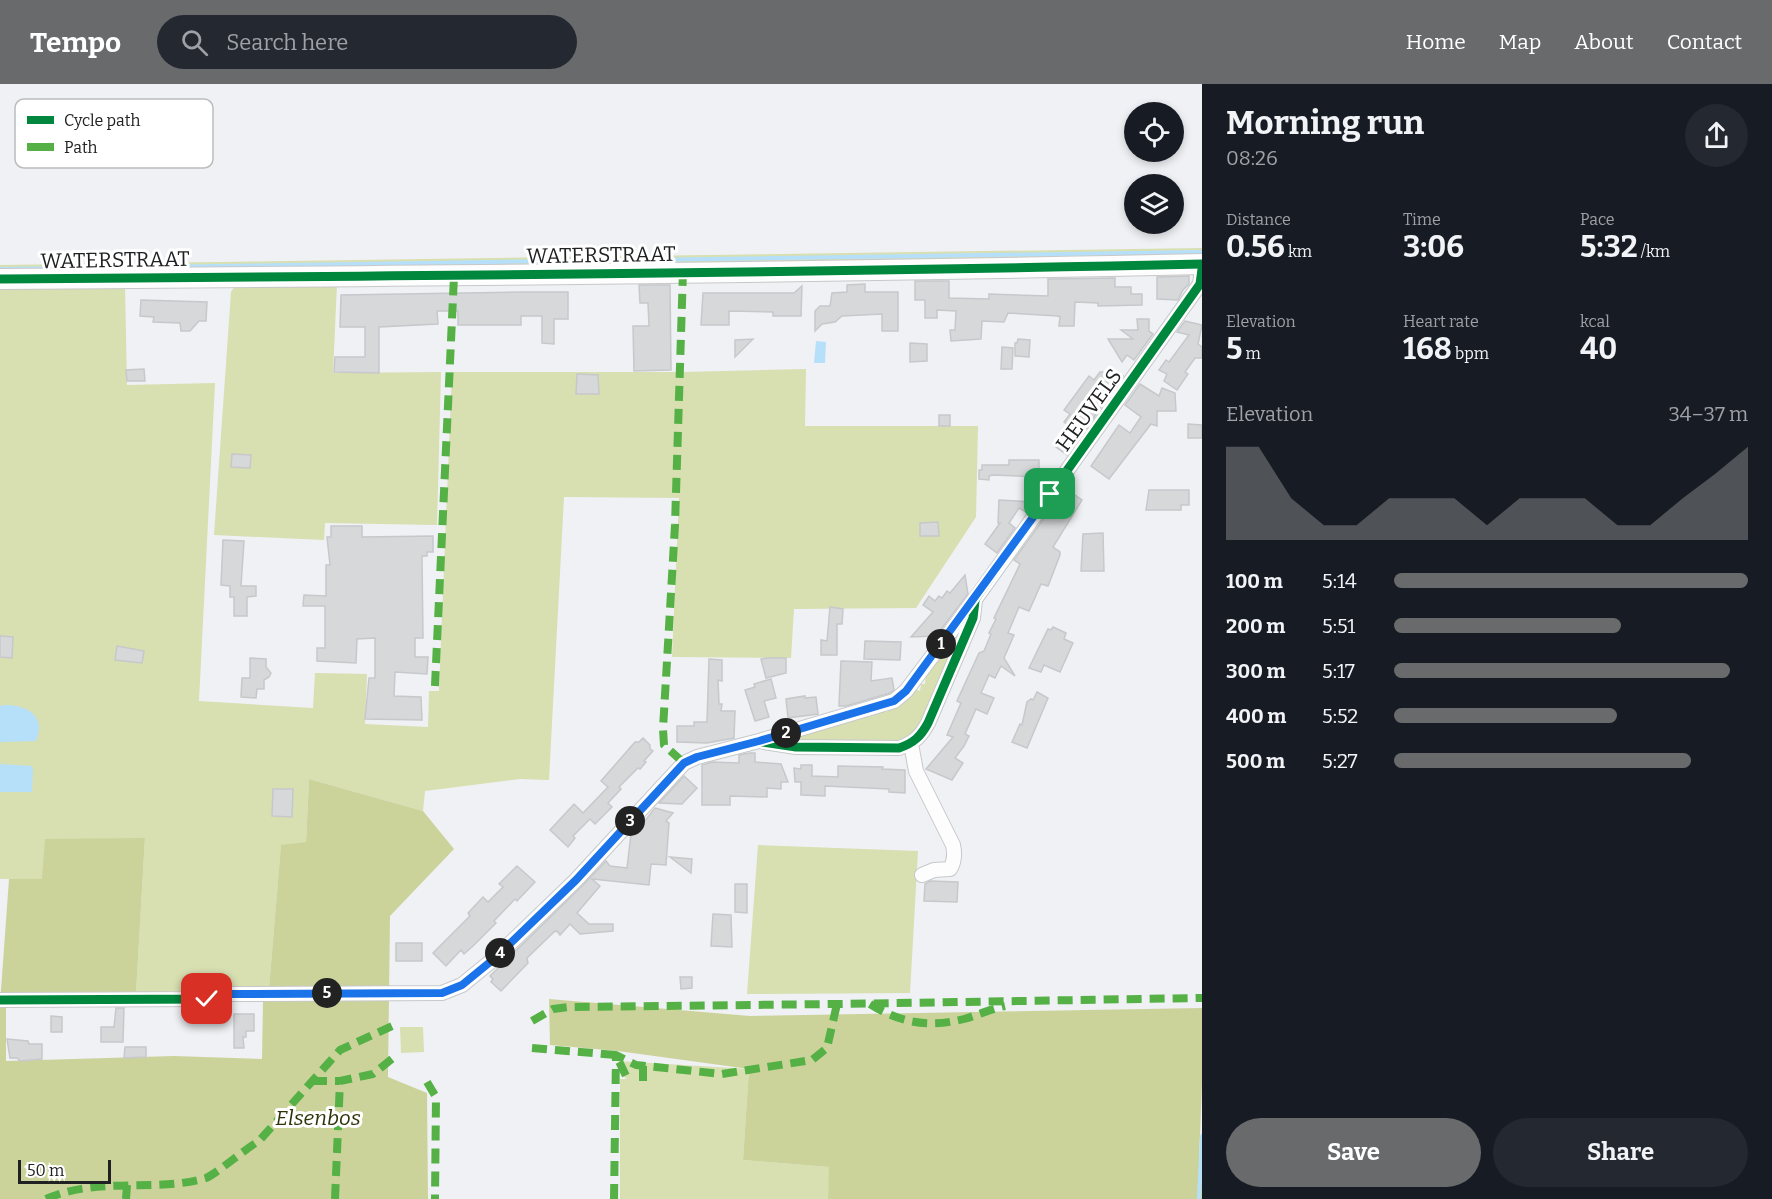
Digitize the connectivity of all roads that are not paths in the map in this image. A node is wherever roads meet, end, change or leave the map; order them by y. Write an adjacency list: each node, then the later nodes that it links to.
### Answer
1 (1202, 264): 3 (street, WATERSTRAAT)
2 (1202, 269): 4 (street, HEUVELS)
3 (0, 279)
4 (976, 598): 5 (street, HEUVELS); 6 (street, HEUVELS)
5 (759, 741): 6 (street, HEUVELS); 8 (street, HEUVELS)
6 (912, 744): 7 (street)
7 (922, 875)
8 (0, 999)

